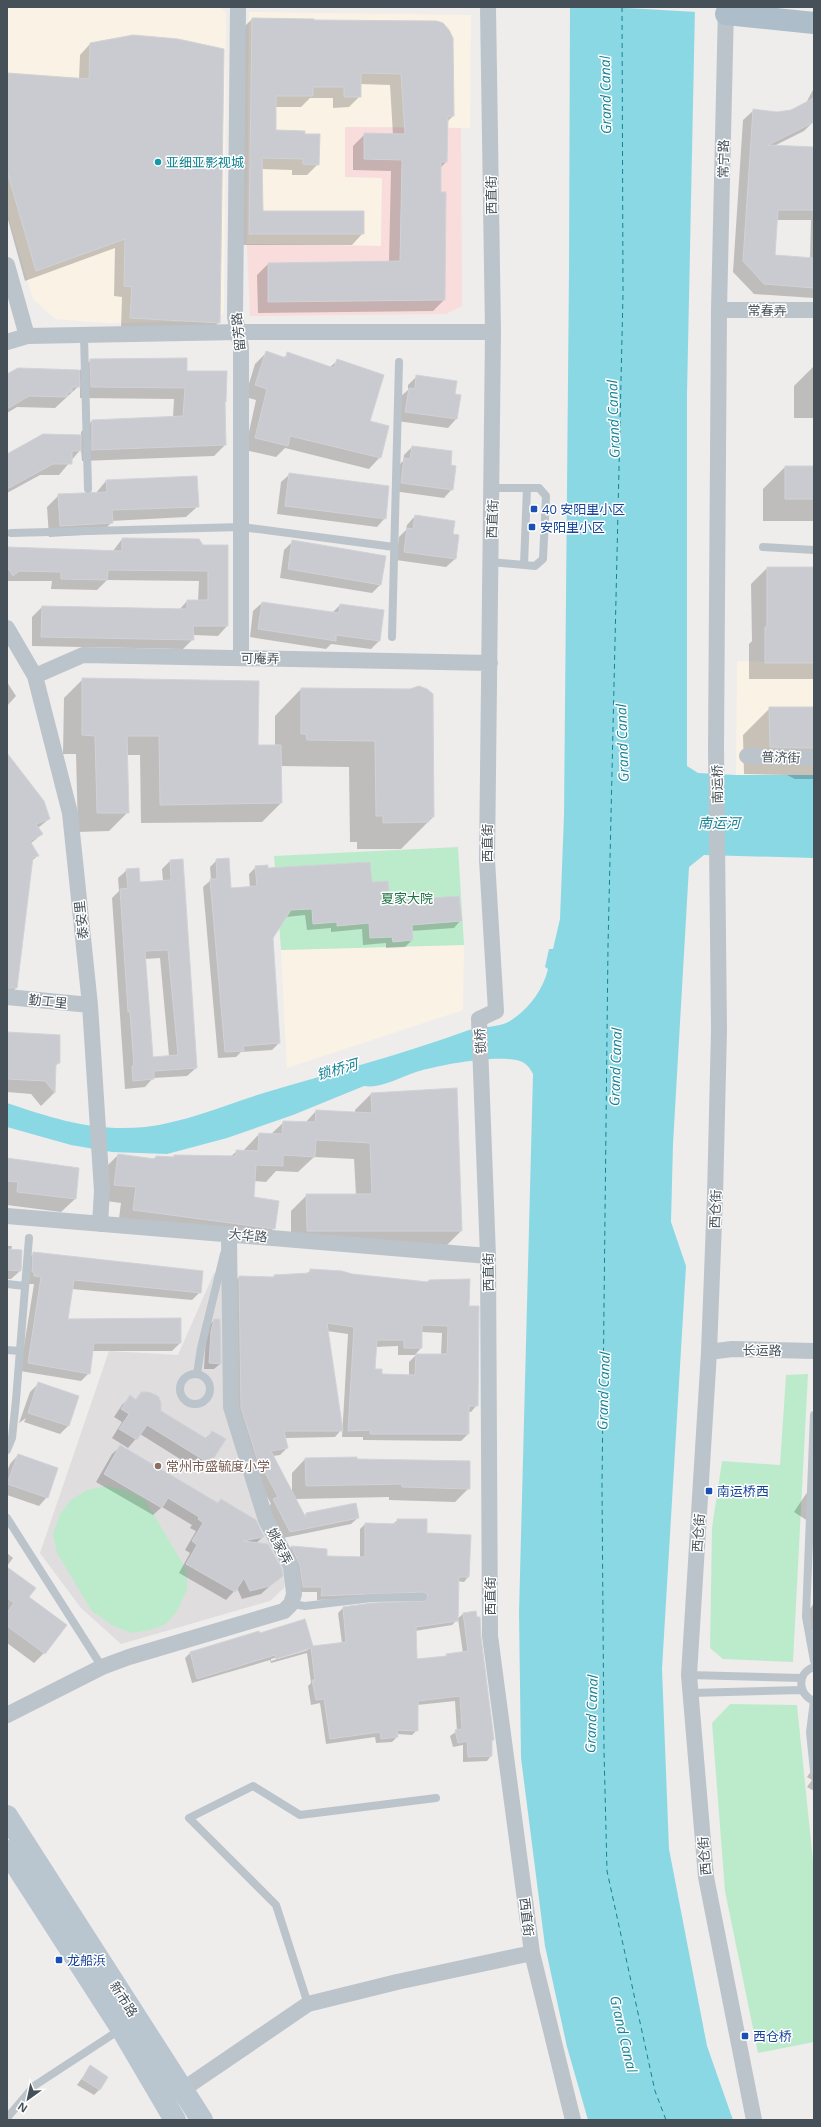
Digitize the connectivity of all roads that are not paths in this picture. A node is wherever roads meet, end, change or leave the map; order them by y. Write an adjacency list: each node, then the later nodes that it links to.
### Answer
1 (238, 7): 8 (street, 留芳路)
2 (488, 7): 9 (street, 西直街)
3 (726, 11): 4 (main road); 6 (street, 常宁路)
4 (814, 23)
5 (7, 265): 10 (street)
6 (719, 310): 7 (street, 常春弄); 29 (street, 常宁路)
7 (814, 310)
8 (238, 332): 9 (street); 11 (street); 17 (street, 留芳路)
9 (493, 332): 14 (street, 西直街)
10 (27, 336): 11 (street); 12 (street)
11 (84, 336): 16 (lane)
12 (7, 342)
13 (399, 362): 19 (lane)
14 (492, 488): 15 (lane); 22 (street, 西直街)
15 (528, 488): 23 (lane); 23 (lane)
16 (88, 489)
17 (242, 527): 18 (lane); 19 (lane); 26 (street, 留芳路)
18 (11, 533)
19 (394, 547): 25 (lane)
20 (763, 547): 21 (lane)
21 (814, 550)
22 (490, 562): 23 (lane); 27 (street, 西直街)
23 (524, 565)
24 (7, 628): 28 (street, 泰安里)
25 (392, 637)
26 (242, 658): 27 (street, 可庵弄); 28 (street, 可庵弄)
27 (490, 663): 35 (street, 西直街)
28 (35, 676): 34 (street, 泰安里)
29 (716, 748): 32 (street, 南运桥)
30 (747, 756): 31 (street, 普济街)
31 (814, 758)
32 (719, 869): 47 (street, 西仓街)
33 (7, 997): 34 (street, 勤工里)
34 (90, 1005): 38 (street, 泰安里)
35 (479, 1019): 36 (street, 锁桥)
36 (481, 1063): 41 (street, 西直街)
37 (7, 1216): 38 (street, 大华路)
38 (100, 1224): 39 (street, 大华路)
39 (229, 1234): 41 (street, 大华路); 48 (lane); 53 (street, 姚家弄)
40 (29, 1238): 43 (lane)
41 (488, 1256): 67 (street, 西直街)
42 (7, 1284): 43 (lane)
43 (25, 1286): 45 (lane)
44 (7, 1350): 45 (lane)
45 (20, 1351): 50 (lane)
46 (814, 1351): 47 (street, 长运路)
47 (709, 1352): 57 (street, 西仓街)
48 (197, 1374)
49 (814, 1415): 54 (lane)
50 (7, 1450)
51 (7, 1518): 55 (lane)
52 (423, 1597): 53 (lane)
53 (291, 1604): 55 (street)
54 (814, 1661)
55 (102, 1667): 62 (street)
56 (814, 1668): 58 (lane)
57 (689, 1675): 58 (lane); 60 (street, 西仓街)
58 (802, 1678): 59 (lane)
59 (802, 1690): 60 (lane); 61 (lane)
60 (690, 1693): 75 (street, 西仓街)
61 (814, 1701): 63 (lane)
62 (7, 1715)
63 (814, 1771)
64 (436, 1798): 68 (lane)
65 (7, 1816): 70 (street, 新市路)
66 (7, 1853): 69 (street, 新市路)
67 (532, 1953): 68 (street); 74 (street, 西直街)
68 (308, 2004): 70 (street)
69 (121, 2028): 71 (lane); 72 (street, 新市路)
70 (182, 2090): 73 (street, 新市路)
71 (7, 2118)
72 (175, 2120)
73 (202, 2120)
74 (573, 2120)
75 (754, 2120)

